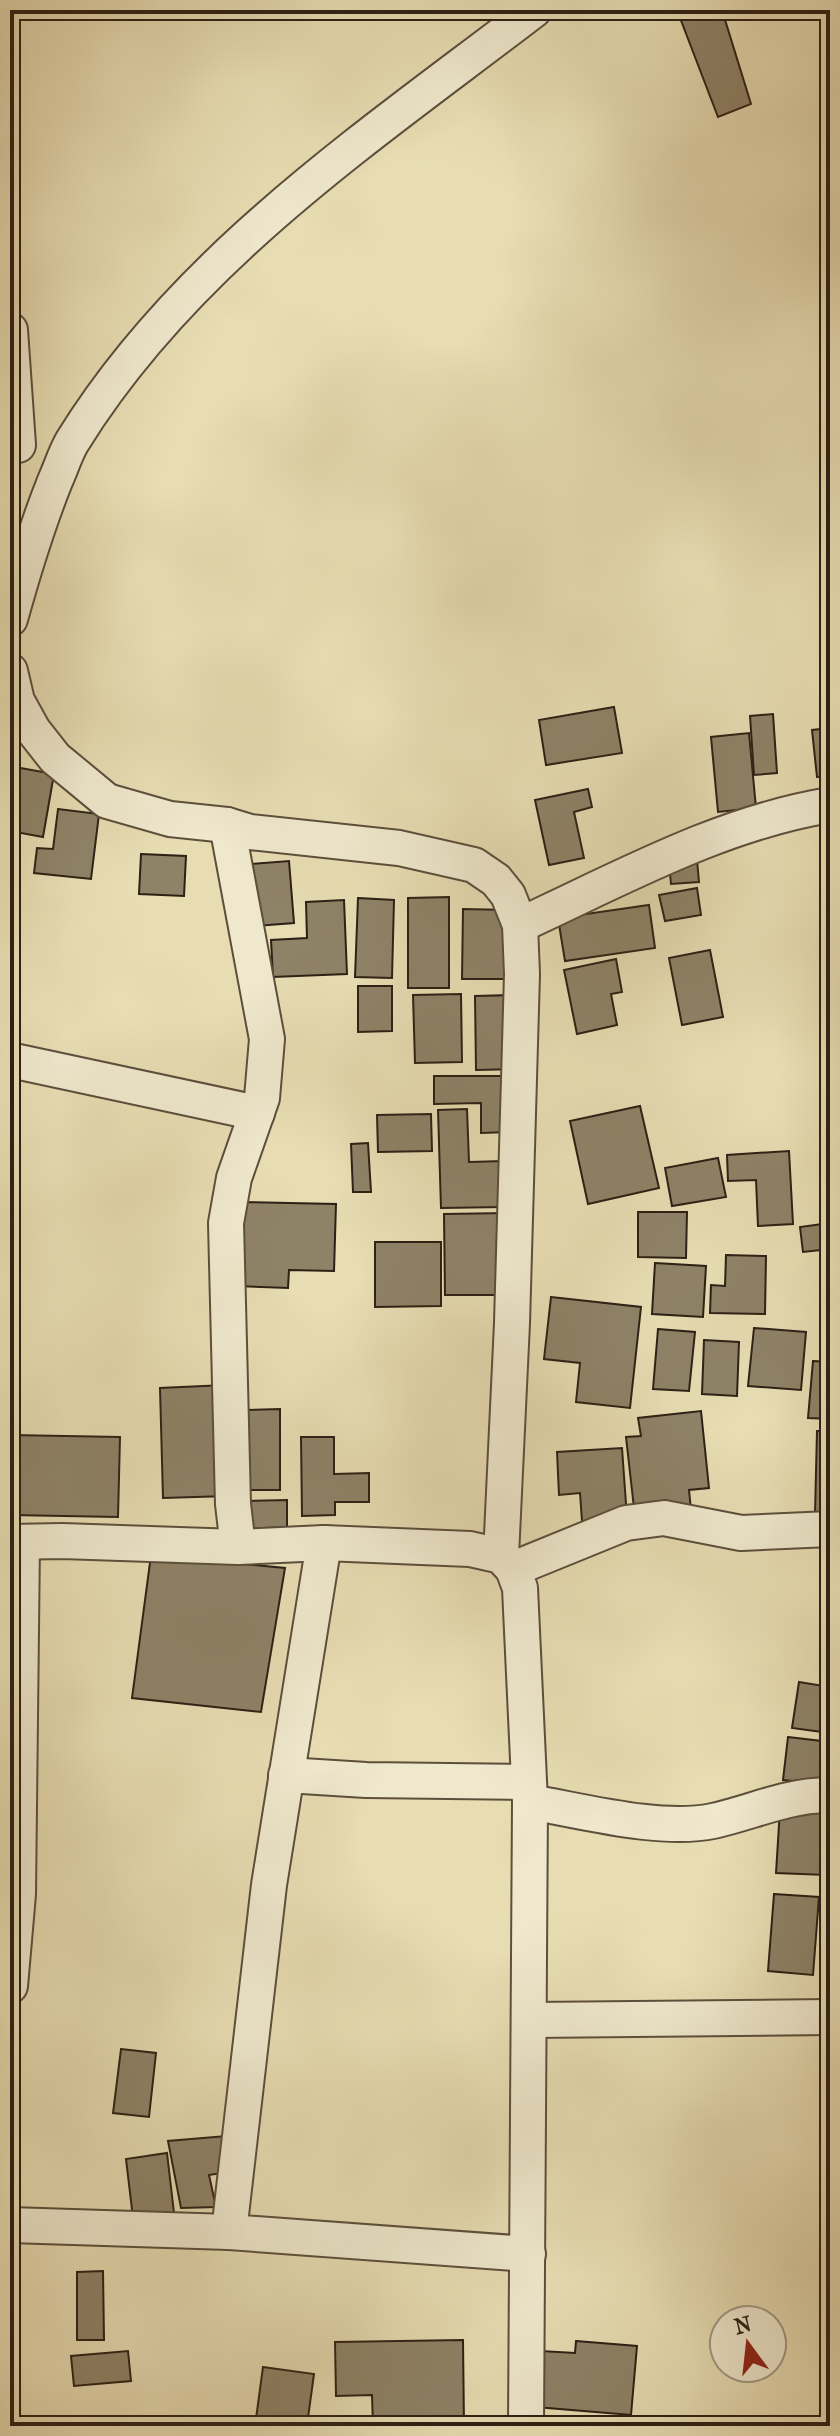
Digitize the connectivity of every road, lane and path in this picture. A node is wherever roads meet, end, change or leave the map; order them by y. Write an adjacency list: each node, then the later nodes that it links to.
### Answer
1 (534, 10): 3 (street)
2 (10, 330): 4 (street)
3 (71, 444): 4 (street); 5 (street)
4 (14, 445)
5 (10, 619)
6 (10, 671): 8 (street)
7 (830, 805): 9 (street)
8 (227, 825): 9 (street); 11 (street)
9 (520, 925): 16 (street)
10 (10, 1060): 11 (street)
11 (257, 1113): 15 (street)
12 (830, 1529): 16 (street)
13 (16, 1542): 15 (street); 20 (street)
14 (324, 1543): 15 (street); 16 (street); 17 (street)
15 (238, 1547)
16 (507, 1562): 18 (street)
17 (286, 1775): 18 (street); 24 (street)
18 (529, 1792): 19 (street); 22 (street)
19 (827, 1795)
20 (10, 1986)
21 (830, 2017): 22 (street)
22 (531, 2020): 25 (street)
23 (10, 2225): 24 (street)
24 (229, 2232): 25 (street)
25 (528, 2254): 26 (street)
26 (526, 2426)

